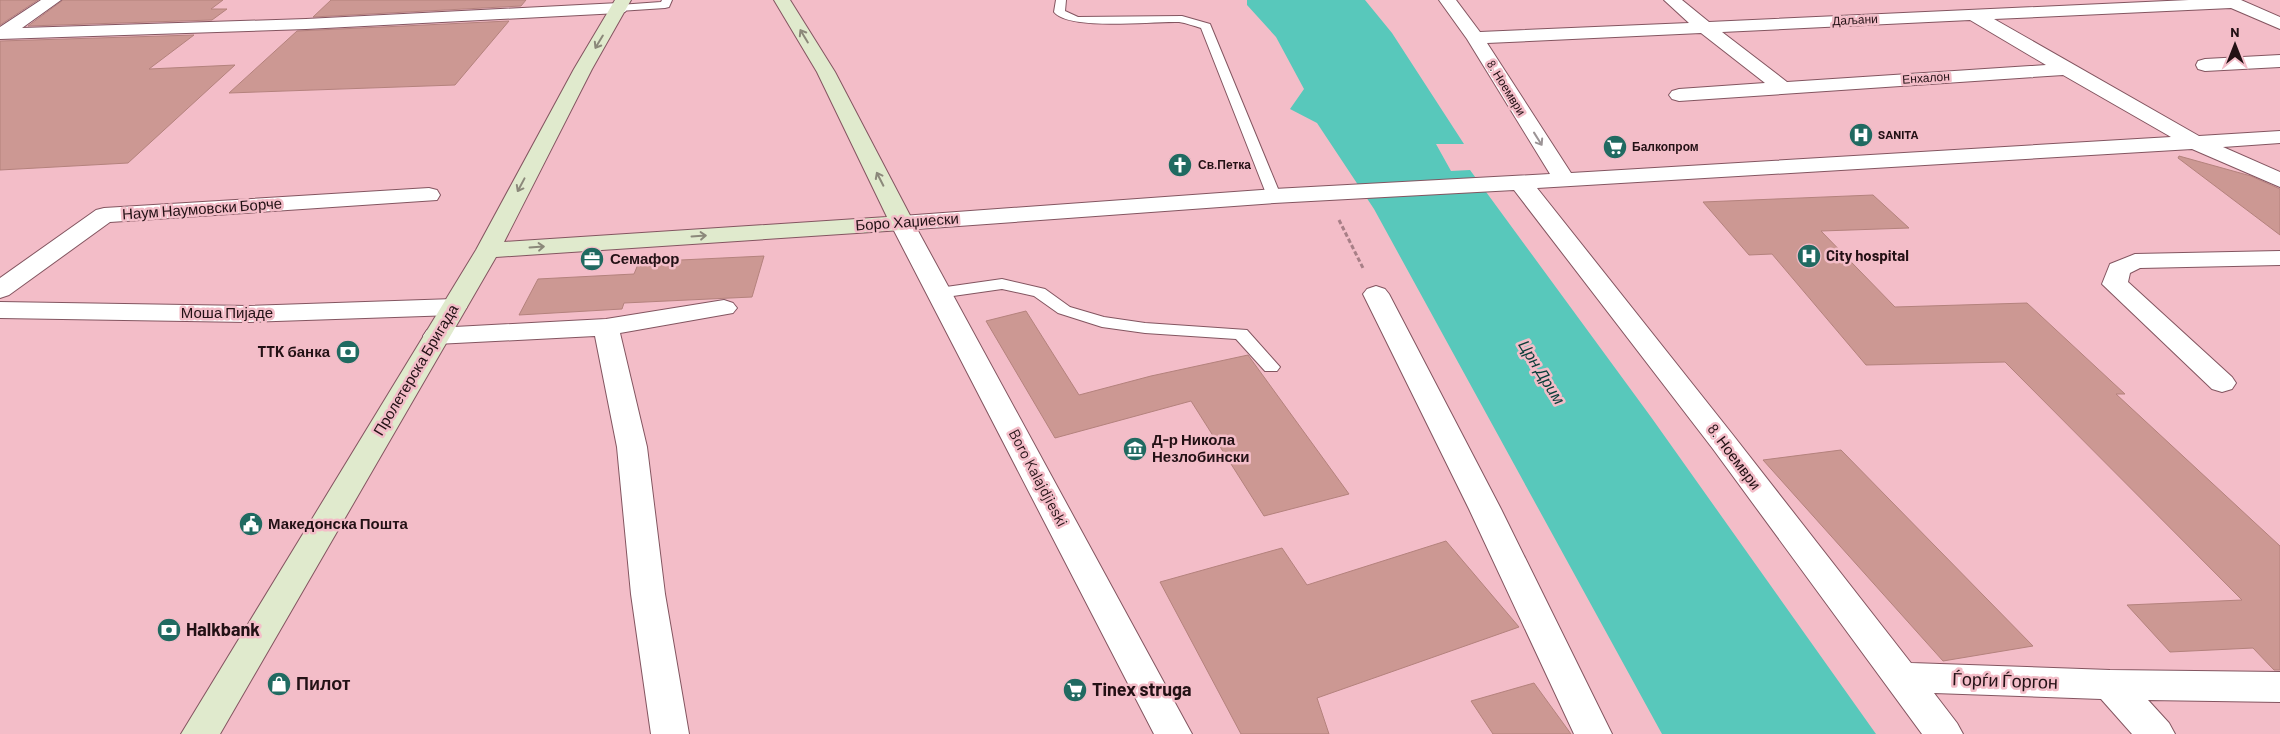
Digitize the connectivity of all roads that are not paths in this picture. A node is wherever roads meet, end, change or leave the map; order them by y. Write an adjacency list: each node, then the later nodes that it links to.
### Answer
1 (53, 0): 9 (street)
2 (667, 0): 9 (lane)
3 (782, 0): 26 (street, one-way to 3)
4 (1061, 0): 25 (lane)
5 (1446, 0): 13 (street, 8. Ноември)
6 (1672, 0): 12 (street)
7 (1950, 0): 10 (street)
8 (2231, 2): 10 (street, Даљани); 11 (street)
9 (621, 4): 27 (street, Пролетерска Бригада, one-way to 27)
10 (1974, 15): 12 (street, Даљани); 16 (street)
11 (2280, 24)
12 (1704, 27): 13 (street, Даљани); 17 (street)
13 (1475, 38): 21 (street, 8. Ноември, one-way to 21)
14 (2280, 61): 15 (street)
15 (2205, 65)
16 (2068, 69): 17 (street, Енхалон); 20 (street)
17 (1783, 88): 18 (street, Енхалон)
18 (1679, 95)
19 (2280, 137): 20 (street, Боро Хаџиески)
20 (2195, 142): 21 (street, Боро Хаџиески); 22 (street)
21 (1564, 179): 23 (street, Боро Хаџиески)
22 (2280, 180)
23 (1520, 182): 25 (street, Боро Хаџиески); 39 (street, 8. Ноември)
24 (429, 195): 30 (street, Наум Наумовски Борче)
25 (1274, 196): 26 (street, Боро Хаџиески)
26 (902, 223): 27 (street, Боро Хаџиески, one-way to 26); 31 (street, Boro Kalajdjieski)
27 (488, 250): 32 (street, Пролетерска Бригада)
28 (2280, 258): 38 (street)
29 (1371, 283): 45 (street)
30 (0, 290)
31 (939, 293): 37 (lane); 44 (street, Boro Kalajdjieski)
32 (454, 307): 34 (street, Моша Пијаде); 36 (street, Пролетерска Бригада)
33 (724, 308): 35 (street)
34 (0, 310)
35 (606, 327): 36 (street); 43 (street)
36 (436, 336): 42 (street, Пролетерска Бригада)
37 (1270, 367)
38 (2222, 383)
39 (1900, 677): 40 (street, Ѓорѓи Ѓоргон); 46 (street, 8. Ноември)
40 (2110, 685): 41 (street, Ѓорѓи Ѓоргон); 47 (street)
41 (2280, 687)
42 (200, 734)
43 (670, 734)
44 (1174, 734)
45 (1593, 734)
46 (1944, 734)
47 (2156, 734)

